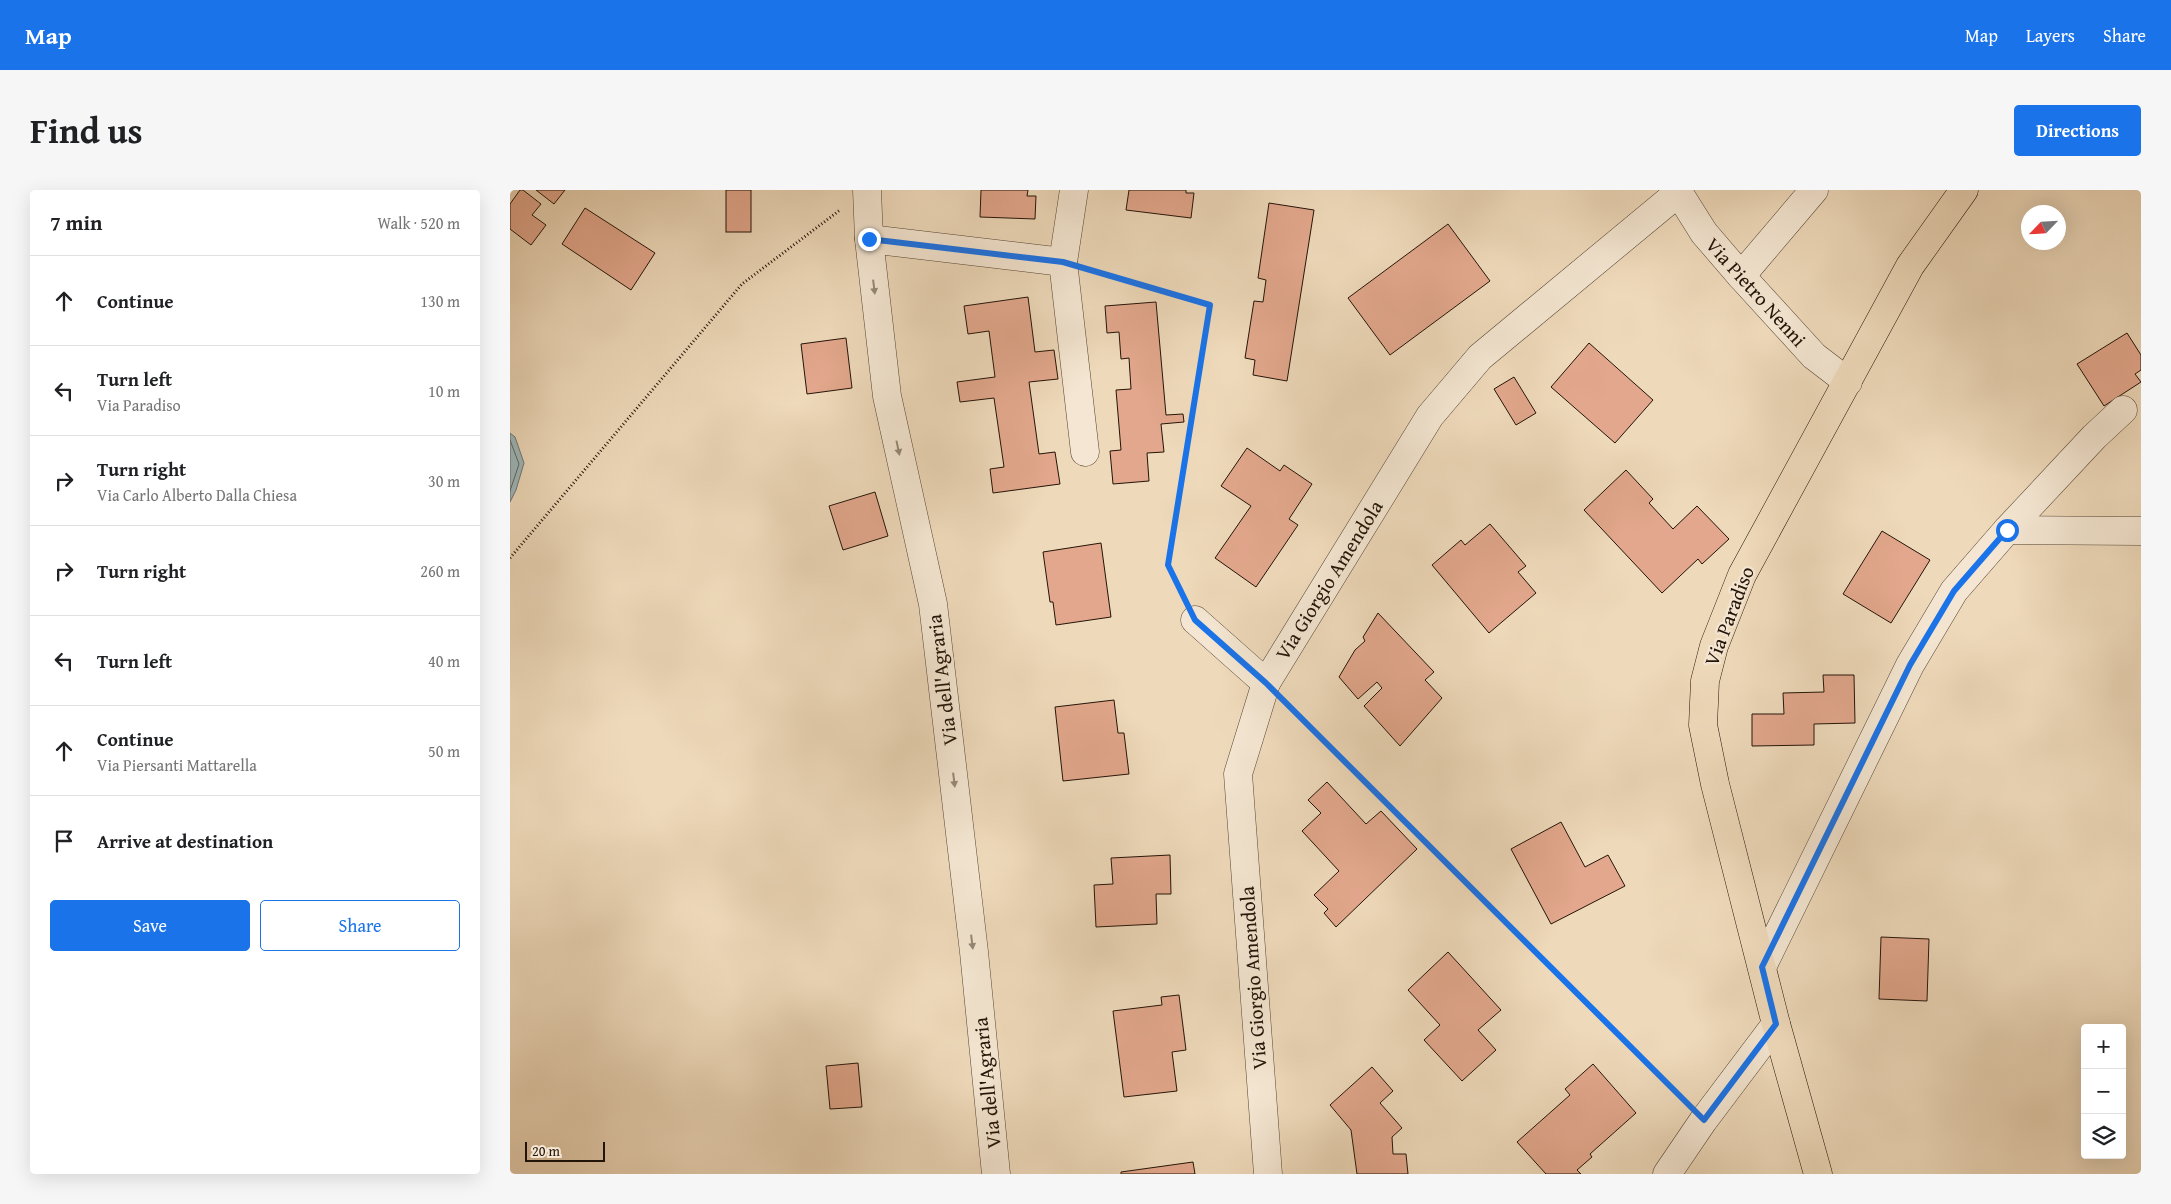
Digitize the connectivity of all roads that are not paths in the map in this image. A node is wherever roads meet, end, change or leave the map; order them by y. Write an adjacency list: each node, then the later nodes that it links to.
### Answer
1 (867, 190): 6 (street, Via dell'Agraria)
2 (1074, 190): 7 (street)
3 (1814, 190): 8 (street)
4 (1964, 190): 9 (main road, Via Paradiso)
5 (1677, 192): 8 (street, Via Pietro Nenni); 15 (street, Via Giorgio Amendola)
6 (869, 239): 7 (street); 18 (street, Via dell'Agraria, one-way to 18)
7 (1063, 262): 11 (street)
8 (1741, 276): 9 (street, Via Pietro Nenni)
9 (1848, 382): 16 (main road, Via Paradiso)
10 (2123, 410): 12 (street)
11 (1085, 452)
12 (2007, 530): 13 (street); 16 (street)
13 (2141, 532)
14 (1195, 620): 15 (street)
15 (1266, 683): 19 (street, Via Giorgio Amendola)
16 (1762, 967): 17 (main road, Via Paradiso)
17 (1776, 1024): 20 (street); 21 (main road, Via Paradiso)
18 (996, 1174)
19 (1268, 1174)
20 (1667, 1174)
21 (1818, 1174)

